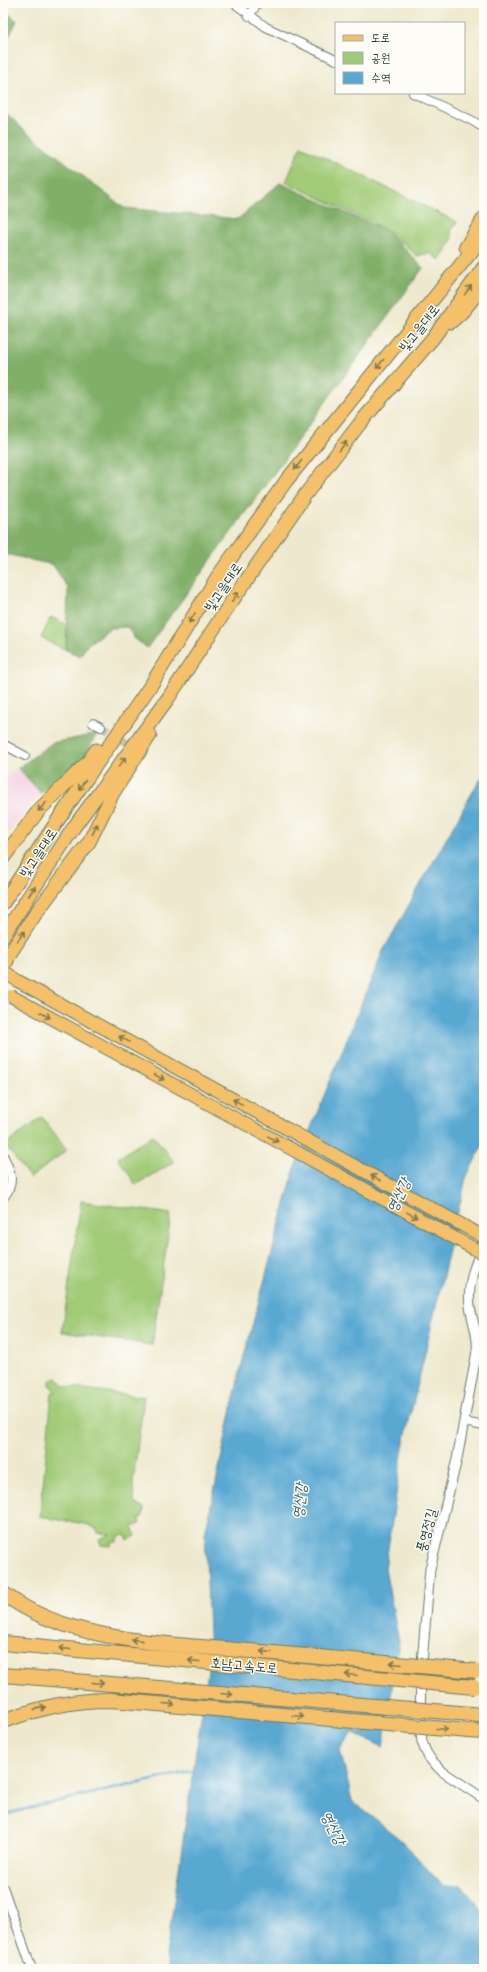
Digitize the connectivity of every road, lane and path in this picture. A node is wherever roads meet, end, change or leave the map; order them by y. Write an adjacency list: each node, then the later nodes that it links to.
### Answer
1 (234, 3): 3 (street)
2 (258, 3): 3 (street)
3 (249, 16): 4 (street)
4 (335, 60)
5 (415, 94): 6 (street)
6 (484, 128)
7 (484, 218): 10 (highway)
8 (484, 236): 10 (highway, 빛고을대로)
9 (484, 267): 12 (highway, 빛고을대로, one-way to 9)
10 (444, 285): 13 (highway, 빛고을대로, one-way to 13)
11 (484, 285): 12 (highway)
12 (433, 338): 14 (highway, 빛고을대로, one-way to 12)
13 (151, 685): 19 (highway, one-way to 19); 20 (highway, 빛고을대로, one-way to 20)
14 (169, 697): 21 (highway, 빛고을대로, one-way to 14); 22 (highway, one-way to 14)
15 (94, 722): 16 (street)
16 (101, 727)
17 (3, 744): 18 (street)
18 (25, 756)
19 (3, 858)
20 (3, 903)
21 (3, 936)
22 (3, 971): 26 (main road, one-way to 22)
23 (7, 994): 28 (main road, one-way to 28, bridge)
24 (3, 1155): 25 (street)
25 (3, 1198)
26 (484, 1237)
27 (484, 1243): 29 (street, 풍영정길)
28 (484, 1254)
29 (481, 1336): 30 (street, 풍영정길)
30 (464, 1422): 31 (street); 40 (street, 풍영정길)
31 (484, 1426)
32 (3, 1593): 34 (highway, one-way to 32, bridge)
33 (3, 1643): 36 (highway, 호남고속도로, one-way to 33, bridge)
34 (480, 1671)
35 (3, 1675): 37 (highway, one-way to 37, bridge)
36 (479, 1687)
37 (478, 1715)
38 (3, 1721): 39 (highway, one-way to 39, bridge)
39 (484, 1732)
40 (484, 1799)
41 (3, 1887): 42 (street)
42 (10, 1910): 43 (street); 44 (street)
43 (3, 1916)
44 (32, 1969)

